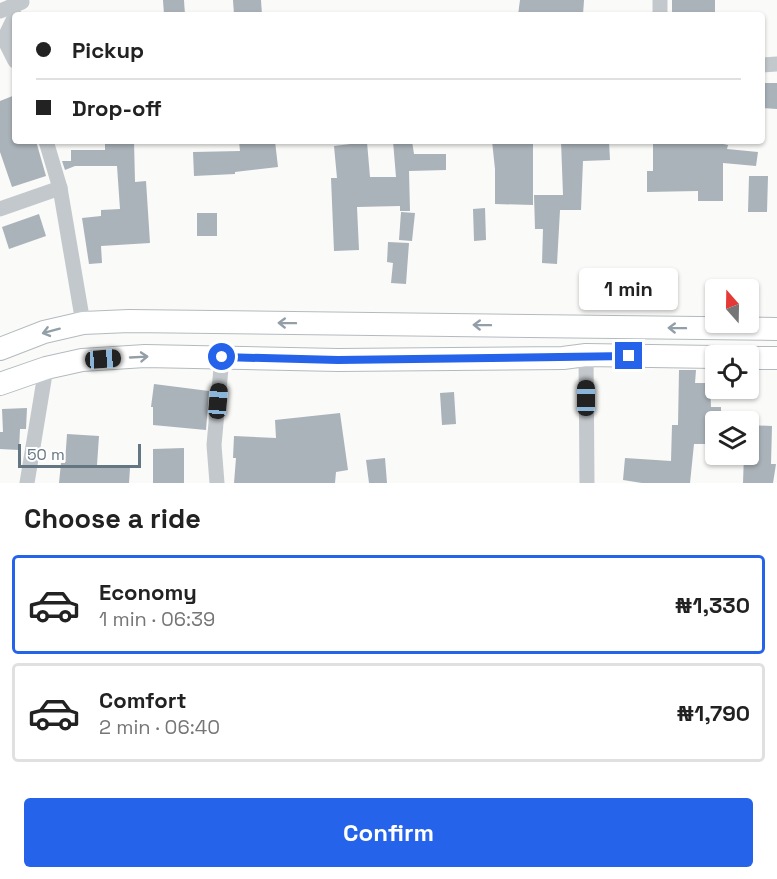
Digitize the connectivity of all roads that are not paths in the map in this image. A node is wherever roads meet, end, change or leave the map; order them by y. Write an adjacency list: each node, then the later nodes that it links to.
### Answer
1 (18, 8): 2 (street)
2 (0, 11)
3 (12, 21): 4 (street)
4 (12, 55)
5 (47, 144): 6 (street)
6 (60, 188): 7 (street); 8 (street)
7 (0, 209)
8 (83, 323): 9 (street, one-way to 8); 10 (street, one-way to 10)
9 (777, 329)
10 (0, 349)
11 (586, 355): 12 (street); 13 (street); 20 (street)
12 (222, 357): 16 (street, one-way to 12); 19 (street)
13 (705, 357)
14 (759, 358): 15 (street)
15 (777, 358)
16 (46, 368): 17 (street); 18 (street)
17 (0, 384)
18 (27, 483)
19 (217, 483)
20 (587, 483)

